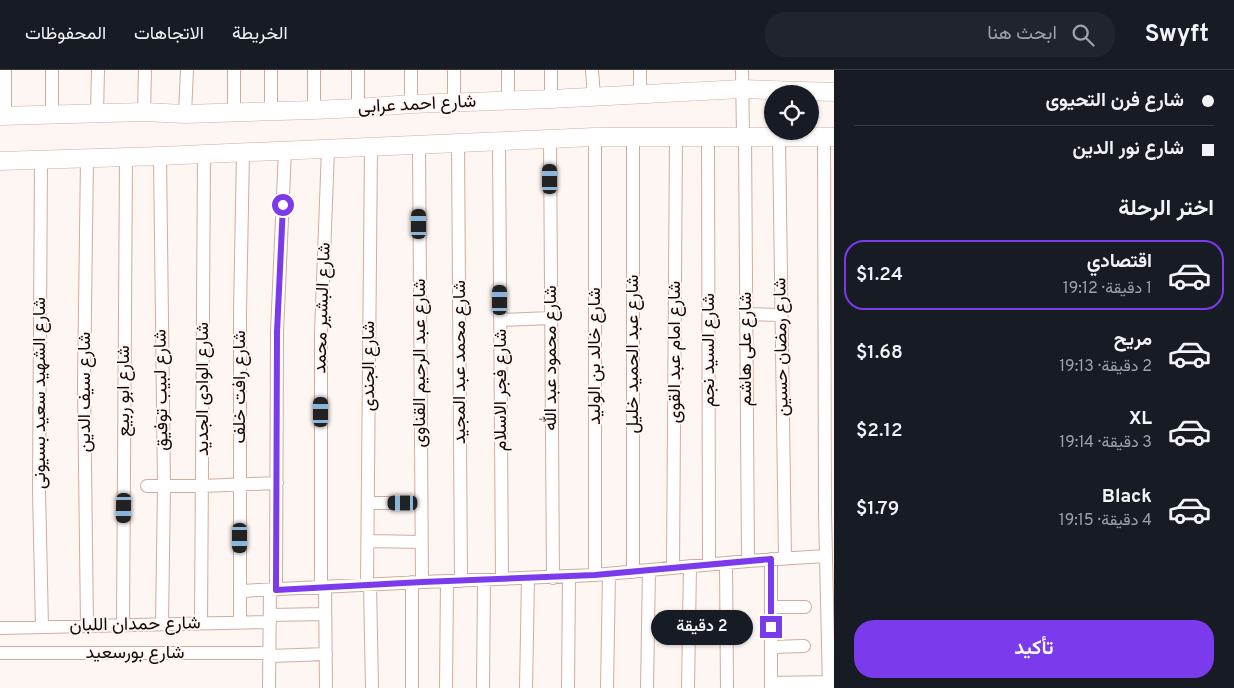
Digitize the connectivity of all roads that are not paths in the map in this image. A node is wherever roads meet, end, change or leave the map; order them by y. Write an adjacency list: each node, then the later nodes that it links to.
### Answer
1 (5, 70): 33 (street)
2 (52, 70): 31 (street)
3 (98, 70): 30 (street)
4 (145, 70): 28 (street)
5 (187, 70): 32 (street)
6 (234, 70): 29 (street)
7 (271, 70): 27 (street)
8 (314, 70): 26 (street)
9 (358, 70): 25 (street)
10 (410, 70): 24 (street)
11 (454, 70): 23 (street)
12 (508, 70): 22 (street)
13 (551, 70): 21 (street)
14 (592, 70): 20 (street)
15 (640, 70): 19 (street)
16 (742, 70): 17 (street, شارع على هاشم)
17 (742, 89): 18 (street, شارع احمد عرابى); 19 (street, شارع احمد عرابى); 36 (street, شارع على هاشم)
18 (834, 92)
19 (640, 94): 20 (street, شارع احمد عرابى)
20 (594, 97): 21 (street, شارع احمد عرابى)
21 (551, 99): 22 (street, شارع احمد عرابى)
22 (508, 100): 23 (street, شارع احمد عرابى)
23 (454, 102): 24 (street, شارع احمد عرابى)
24 (411, 104): 25 (street, شارع احمد عرابى)
25 (358, 108): 26 (street, شارع احمد عرابى)
26 (314, 110): 27 (street, شارع احمد عرابى)
27 (271, 111): 29 (street, شارع احمد عرابى)
28 (144, 112): 30 (street, شارع احمد عرابى); 32 (street, شارع احمد عرابى)
29 (234, 112): 32 (street, شارع احمد عرابى)
30 (97, 113): 31 (street, شارع احمد عرابى)
31 (52, 114): 33 (street, شارع احمد عرابى)
32 (185, 114)
33 (2, 116)
34 (676, 136): 35 (street); 39 (street); 78 (street, شارع امام عبد القوى)
35 (708, 136): 36 (street); 76 (street, شارع السيد نجم)
36 (744, 136): 37 (street); 57 (street, شارع على هاشم)
37 (764, 136)
38 (595, 137): 39 (street); 41 (street); 82 (street, شارع خالد بن الوليد)
39 (633, 137): 80 (street, شارع عبد الحميد خليل)
40 (829, 137): 56 (street)
41 (550, 139): 43 (street); 59 (street, شارع محمود عبد الله)
42 (779, 140): 58 (street, شارع رمضان حسين)
43 (499, 141): 44 (street); 60 (street, شارع فجر الاسلام)
44 (458, 143): 45 (street); 89 (street, شارع محمد عبد المجيد)
45 (419, 145): 46 (street); 67 (street, شارع عبد الرحيم القناوى)
46 (371, 147): 47 (street); 66 (street, شارع الجندى)
47 (328, 149): 48 (street); 92 (street, شارع البشير محمد)
48 (285, 150): 49 (street); 61 (street)
49 (243, 152): 50 (street); 62 (street, شارع رافت خلف)
50 (204, 154): 51 (street); 65 (street, شارع الوادى الجديد)
51 (160, 156): 52 (street); 64 (street, شارع لبيب توفيق)
52 (126, 157): 53 (street); 103 (street, شارع ابو ربيع)
53 (87, 158): 54 (street); 104 (street, شارع سيف الدين)
54 (41, 160): 55 (street); 105 (street, شارع الشهيد سعيد بسيونى)
55 (0, 161)
56 (829, 277): 68 (street)
57 (746, 314): 58 (street); 74 (street, شارع على هاشم)
58 (781, 315): 72 (street, شارع رمضان حسين)
59 (551, 318): 60 (street); 85 (street, شارع محمود عبد الله)
60 (500, 320): 86 (street, شارع فجر الاسلام)
61 (277, 483): 62 (street); 93 (street)
62 (240, 484): 65 (street); 95 (street, شارع رافت خلف)
63 (147, 486): 64 (street)
64 (164, 486): 65 (street); 101 (street, شارع لبيب توفيق)
65 (202, 486): 102 (street, شارع الوادى الجديد)
66 (368, 503): 67 (street); 69 (street, شارع الجندى)
67 (421, 503): 70 (street, شارع عبد الرحيم القناوى)
68 (829, 513): 71 (street)
69 (368, 541): 70 (street); 91 (street, شارع الجندى)
70 (421, 542): 90 (street, شارع عبد الرحيم القناوى)
71 (828, 555): 72 (street); 94 (street)
72 (785, 558): 73 (street)
73 (771, 559): 74 (street); 97 (street)
74 (748, 561): 75 (street)
75 (726, 563): 76 (street); 127 (street)
76 (710, 564): 77 (street)
77 (690, 566): 78 (street); 126 (street)
78 (673, 568): 79 (street)
79 (649, 570): 80 (street); 125 (street)
80 (633, 572): 81 (street)
81 (609, 574): 82 (street); 124 (street)
82 (595, 575): 83 (street)
83 (568, 577): 85 (street); 123 (street)
84 (528, 578): 85 (street); 86 (street); 122 (street)
85 (553, 578)
86 (502, 579): 87 (street)
87 (484, 580): 89 (street); 121 (street)
88 (446, 581): 89 (street); 90 (street); 120 (street)
89 (461, 581)
90 (417, 582): 91 (street); 119 (street, شارع عبد الرحيم القناوى)
91 (369, 584): 92 (street); 118 (street, شارع الجندى)
92 (323, 587): 93 (street); 98 (street, شارع البشير محمد)
93 (273, 590): 95 (street); 99 (street)
94 (830, 590): 107 (street)
95 (240, 591): 100 (street, شارع رافت خلف)
96 (805, 607): 97 (street)
97 (771, 608): 109 (street)
98 (325, 614): 99 (street, شارع حمدان اللبان); 111 (street, شارع البشير محمد)
99 (270, 619): 100 (street, شارع حمدان اللبان); 112 (street)
100 (240, 623): 102 (street, شارع حمدان اللبان)
101 (162, 624): 102 (street, شارع حمدان اللبان); 103 (street, شارع حمدان اللبان)
102 (201, 624)
103 (122, 625): 104 (street, شارع حمدان اللبان)
104 (87, 626): 105 (street, شارع حمدان اللبان)
105 (42, 627): 106 (street, شارع حمدان اللبان)
106 (0, 628)
107 (830, 631): 113 (street)
108 (804, 646): 109 (street)
109 (771, 647): 115 (street)
110 (0, 653): 112 (street, شارع بورسعيد)
111 (326, 654): 112 (street, شارع بورسعيد); 117 (street, شارع البشير محمد)
112 (270, 655): 116 (street)
113 (831, 668): 114 (street)
114 (829, 685): 115 (street)
115 (771, 686)
116 (270, 688)
117 (326, 688)
118 (372, 688)
119 (412, 688)
120 (446, 688)
121 (483, 688)
122 (526, 688)
123 (568, 688)
124 (607, 688)
125 (647, 688)
126 (688, 688)
127 (727, 688)

